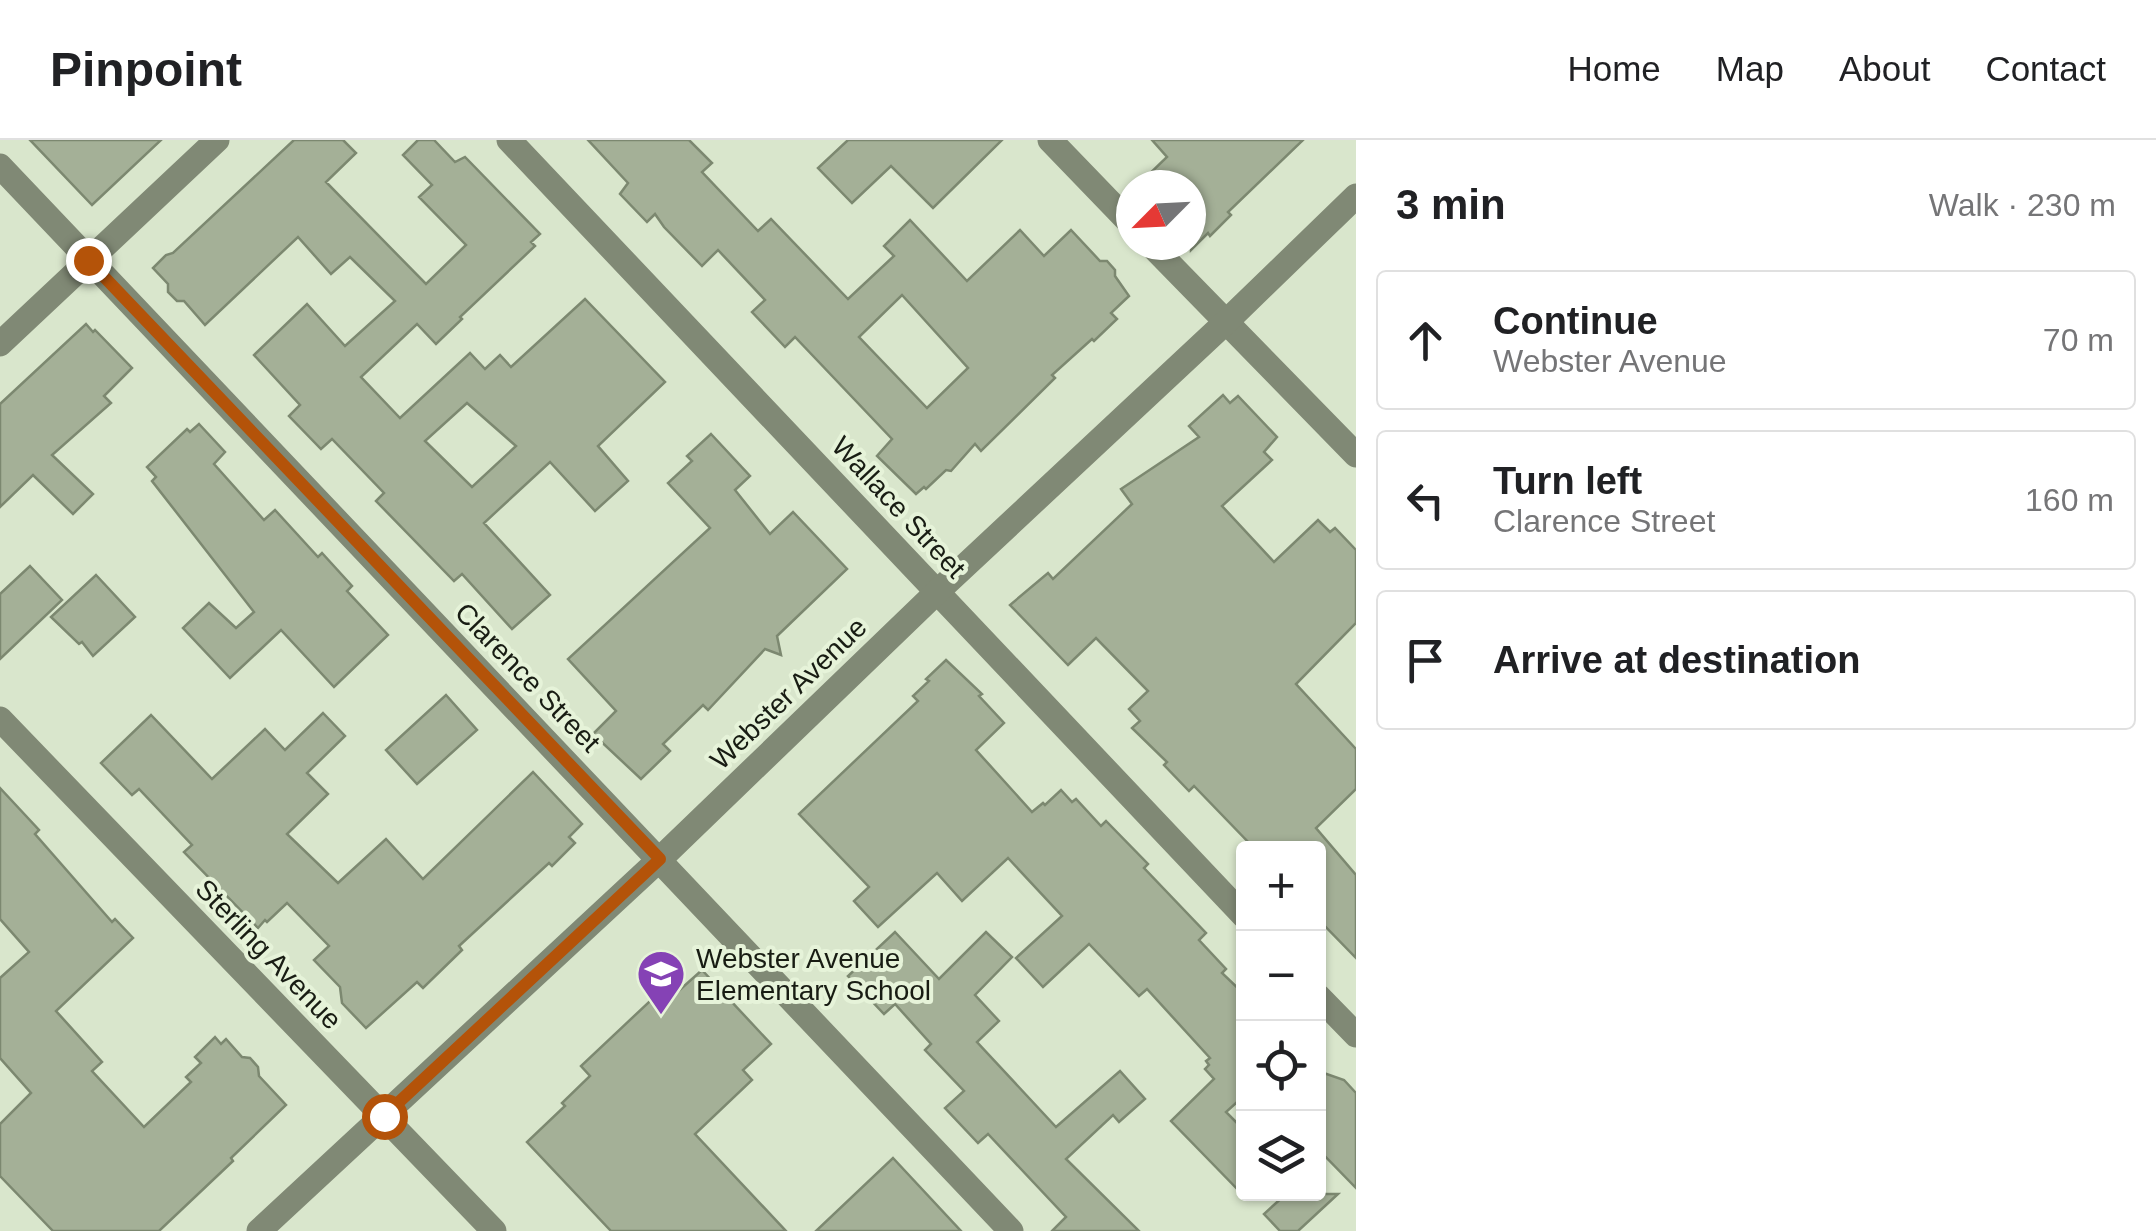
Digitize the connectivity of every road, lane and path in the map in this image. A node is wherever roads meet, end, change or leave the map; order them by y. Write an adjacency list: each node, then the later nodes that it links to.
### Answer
1 (217, 140): 7 (street)
2 (509, 140): 12 (street, Wallace Street)
3 (1050, 140): 6 (street)
4 (0, 166): 7 (street, Clarence Street)
5 (1356, 196): 9 (street, Webster Avenue)
6 (1116, 208)
7 (88, 260): 10 (street); 14 (street, Clarence Street)
8 (1166, 260): 9 (street)
9 (1226, 322): 11 (street); 12 (street, Webster Avenue)
10 (0, 344)
11 (1356, 455)
12 (938, 592): 14 (street, Webster Avenue); 15 (street, Wallace Street)
13 (0, 718): 18 (street, Sterling Avenue)
14 (660, 859): 18 (street, Webster Avenue); 21 (street, Clarence Street)
15 (1236, 908)
16 (1326, 1004): 17 (street)
17 (1356, 1036)
18 (384, 1116): 19 (street, Webster Avenue); 20 (street, Sterling Avenue)
19 (260, 1231)
20 (494, 1231)
21 (1011, 1231)

